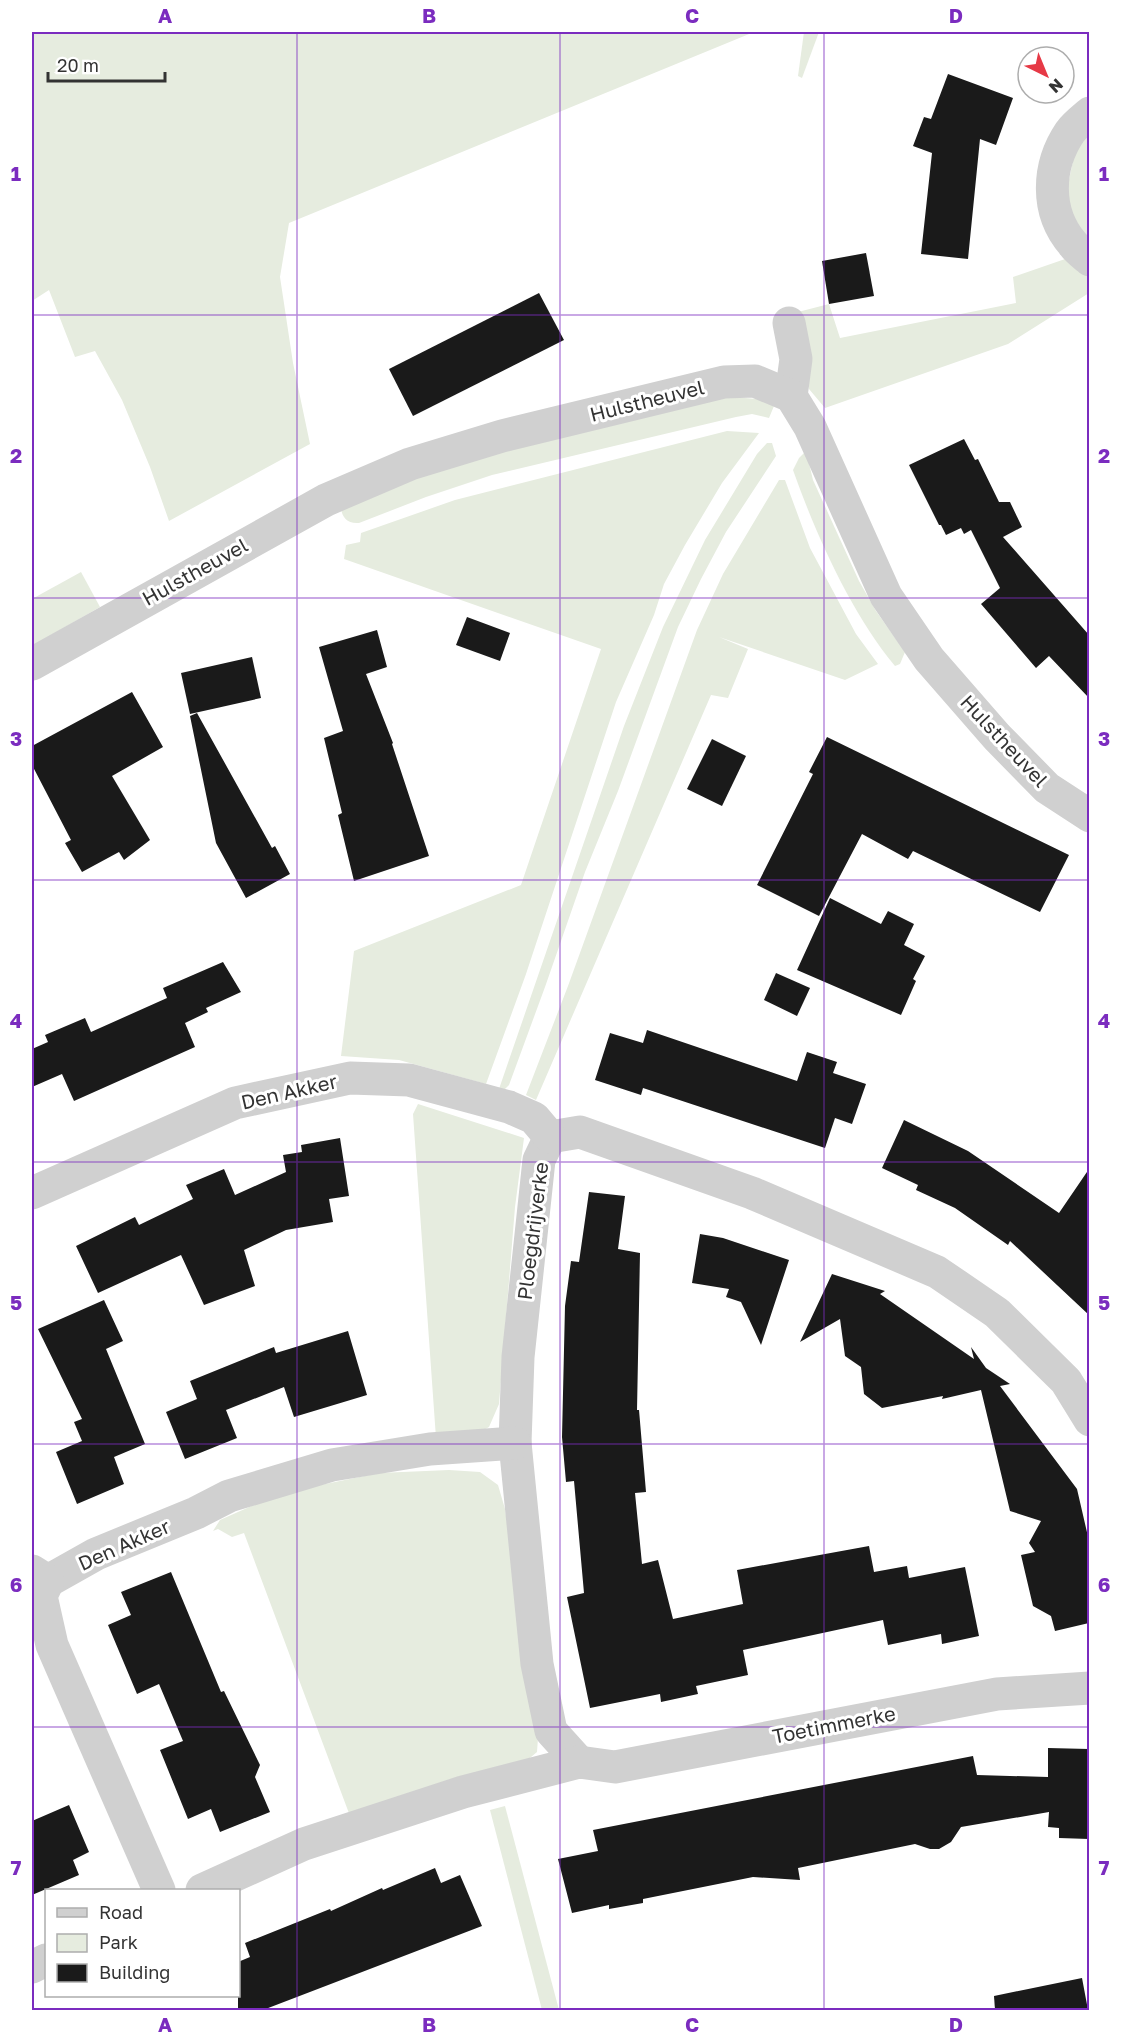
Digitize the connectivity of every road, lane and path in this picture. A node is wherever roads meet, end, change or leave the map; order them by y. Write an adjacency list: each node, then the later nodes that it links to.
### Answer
1 (1089, 113): 2 (street)
2 (1089, 260)
3 (789, 323): 4 (street)
4 (791, 396): 5 (street, Hulstheuvel); 6 (street, Hulstheuvel)
5 (32, 664)
6 (1089, 816)
7 (550, 1137): 8 (street, Den Akker); 9 (street, Ploegdrijverke); 10 (street, Ploegdrijverke)
8 (32, 1193)
9 (1089, 1420)
10 (515, 1443): 11 (street, Den Akker); 13 (street, Ploegdrijverke)
11 (40, 1576): 14 (street, Den Akker)
12 (1089, 1688): 13 (street, Toetimmerke)
13 (579, 1762): 15 (street)
14 (159, 1889)
15 (204, 1889)

